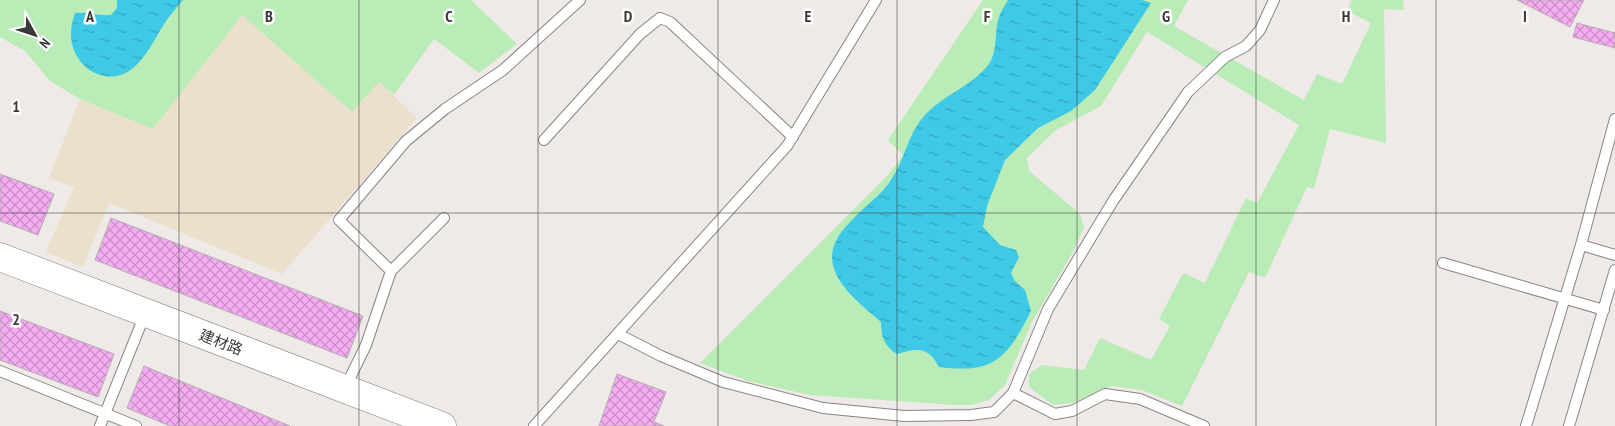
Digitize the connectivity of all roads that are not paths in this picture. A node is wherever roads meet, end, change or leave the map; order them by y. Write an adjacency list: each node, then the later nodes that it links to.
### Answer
1 (580, 0): 13 (lane)
2 (876, 0): 5 (lane)
3 (1274, 0): 20 (lane)
4 (1615, 118): 8 (lane)
5 (793, 136): 6 (lane); 17 (lane)
6 (544, 140)
7 (444, 218): 13 (lane)
8 (1581, 244): 9 (lane); 14 (lane)
9 (1615, 255)
10 (0, 258): 16 (street, 建材路)
11 (1443, 263): 14 (lane)
12 (1615, 270): 15 (lane)
13 (391, 271): 19 (lane)
14 (1565, 298): 15 (lane); 27 (lane)
15 (1604, 310): 28 (lane)
16 (146, 313): 19 (street, 建材路); 21 (lane)
17 (618, 334): 20 (lane); 25 (lane)
18 (0, 371): 21 (lane)
19 (344, 389): 24 (street, 建材路)
20 (1013, 393): 26 (lane)
21 (105, 413): 22 (lane); 23 (lane)
22 (100, 426)
23 (136, 426)
24 (442, 426)
25 (534, 426)
26 (1204, 426)
27 (1526, 426)
28 (1569, 426)

